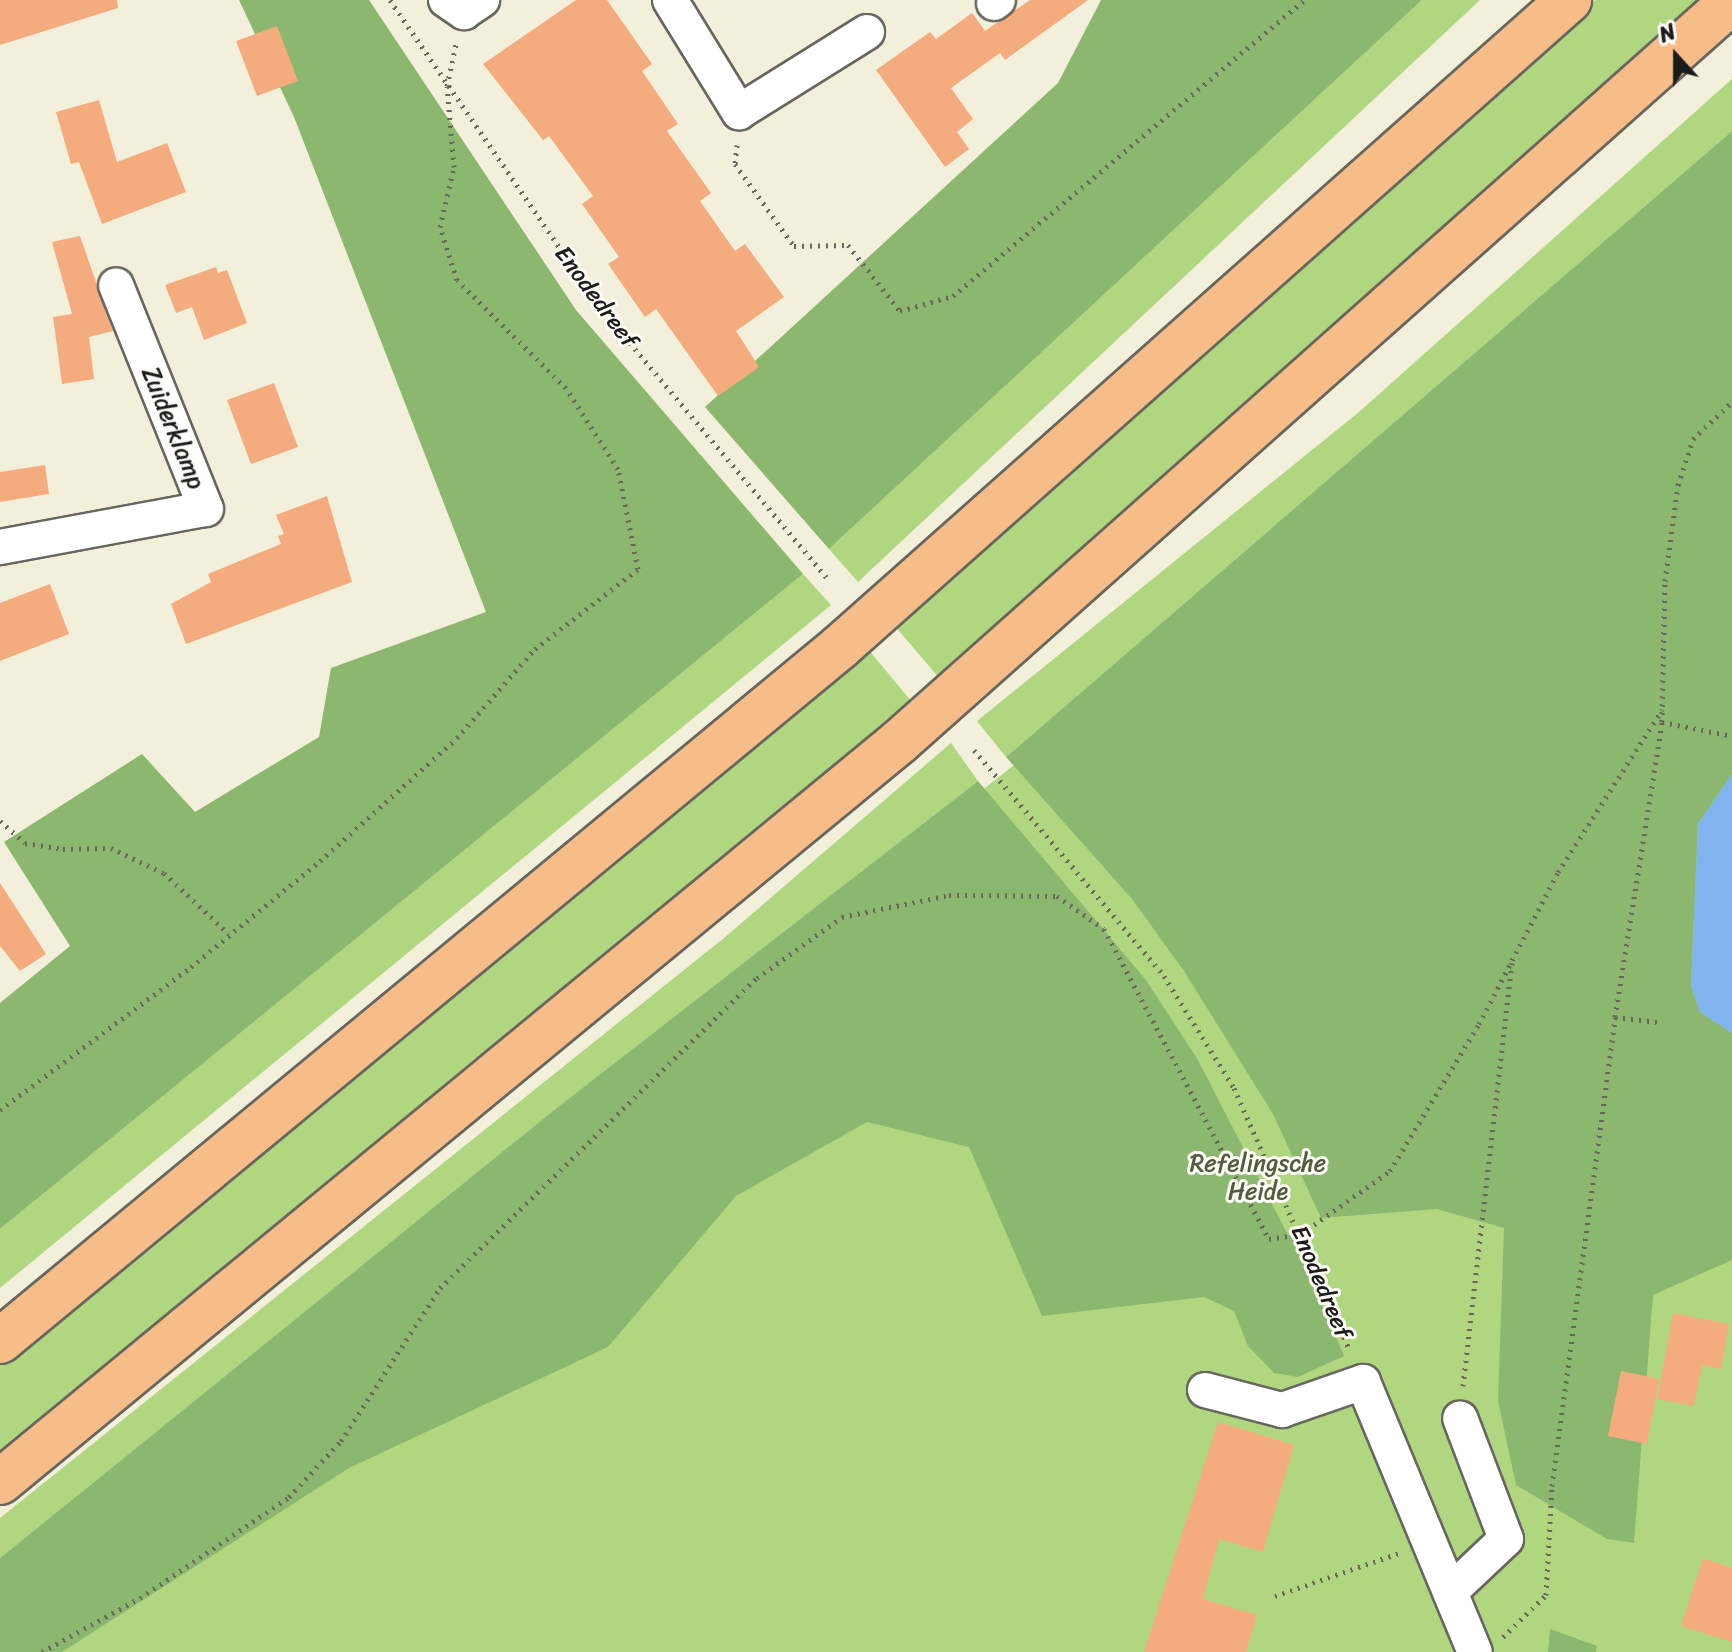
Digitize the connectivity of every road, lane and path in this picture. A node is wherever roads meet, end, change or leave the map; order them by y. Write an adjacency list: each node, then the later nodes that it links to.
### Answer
1 (390, 0): 8 (path, Enodedreef)
2 (670, 0): 9 (street)
3 (1305, 0): 9 (path)
4 (1569, 0): 25 (highway)
5 (1732, 1): 29 (highway)
6 (464, 4): 8 (path)
7 (867, 32): 9 (street)
8 (447, 86): 13 (path, Enodedreef); 19 (path)
9 (739, 112)
10 (116, 285): 12 (street, Zuiderklamp)
11 (1732, 402): 14 (path)
12 (0, 547)
13 (826, 577)
14 (1662, 710): 15 (path); 20 (path)
15 (1662, 722): 16 (path); 21 (path)
16 (1732, 736)
17 (974, 750): 24 (path, Enodedreef)
18 (0, 821): 19 (path)
19 (228, 933): 23 (path)
20 (1513, 958): 24 (path); 28 (path)
21 (1615, 1017): 22 (path); 33 (path)
22 (1658, 1022)
23 (0, 1110)
24 (1301, 1234): 26 (path, Enodedreef); 34 (path)
25 (0, 1341)
26 (1363, 1382): 27 (street); 30 (street)
27 (1205, 1390)
28 (1460, 1418): 31 (street)
29 (0, 1482)
30 (1430, 1542): 31 (street); 32 (path)
31 (1450, 1592): 33 (street)
32 (1275, 1596)
33 (1487, 1647)
34 (42, 1652)

